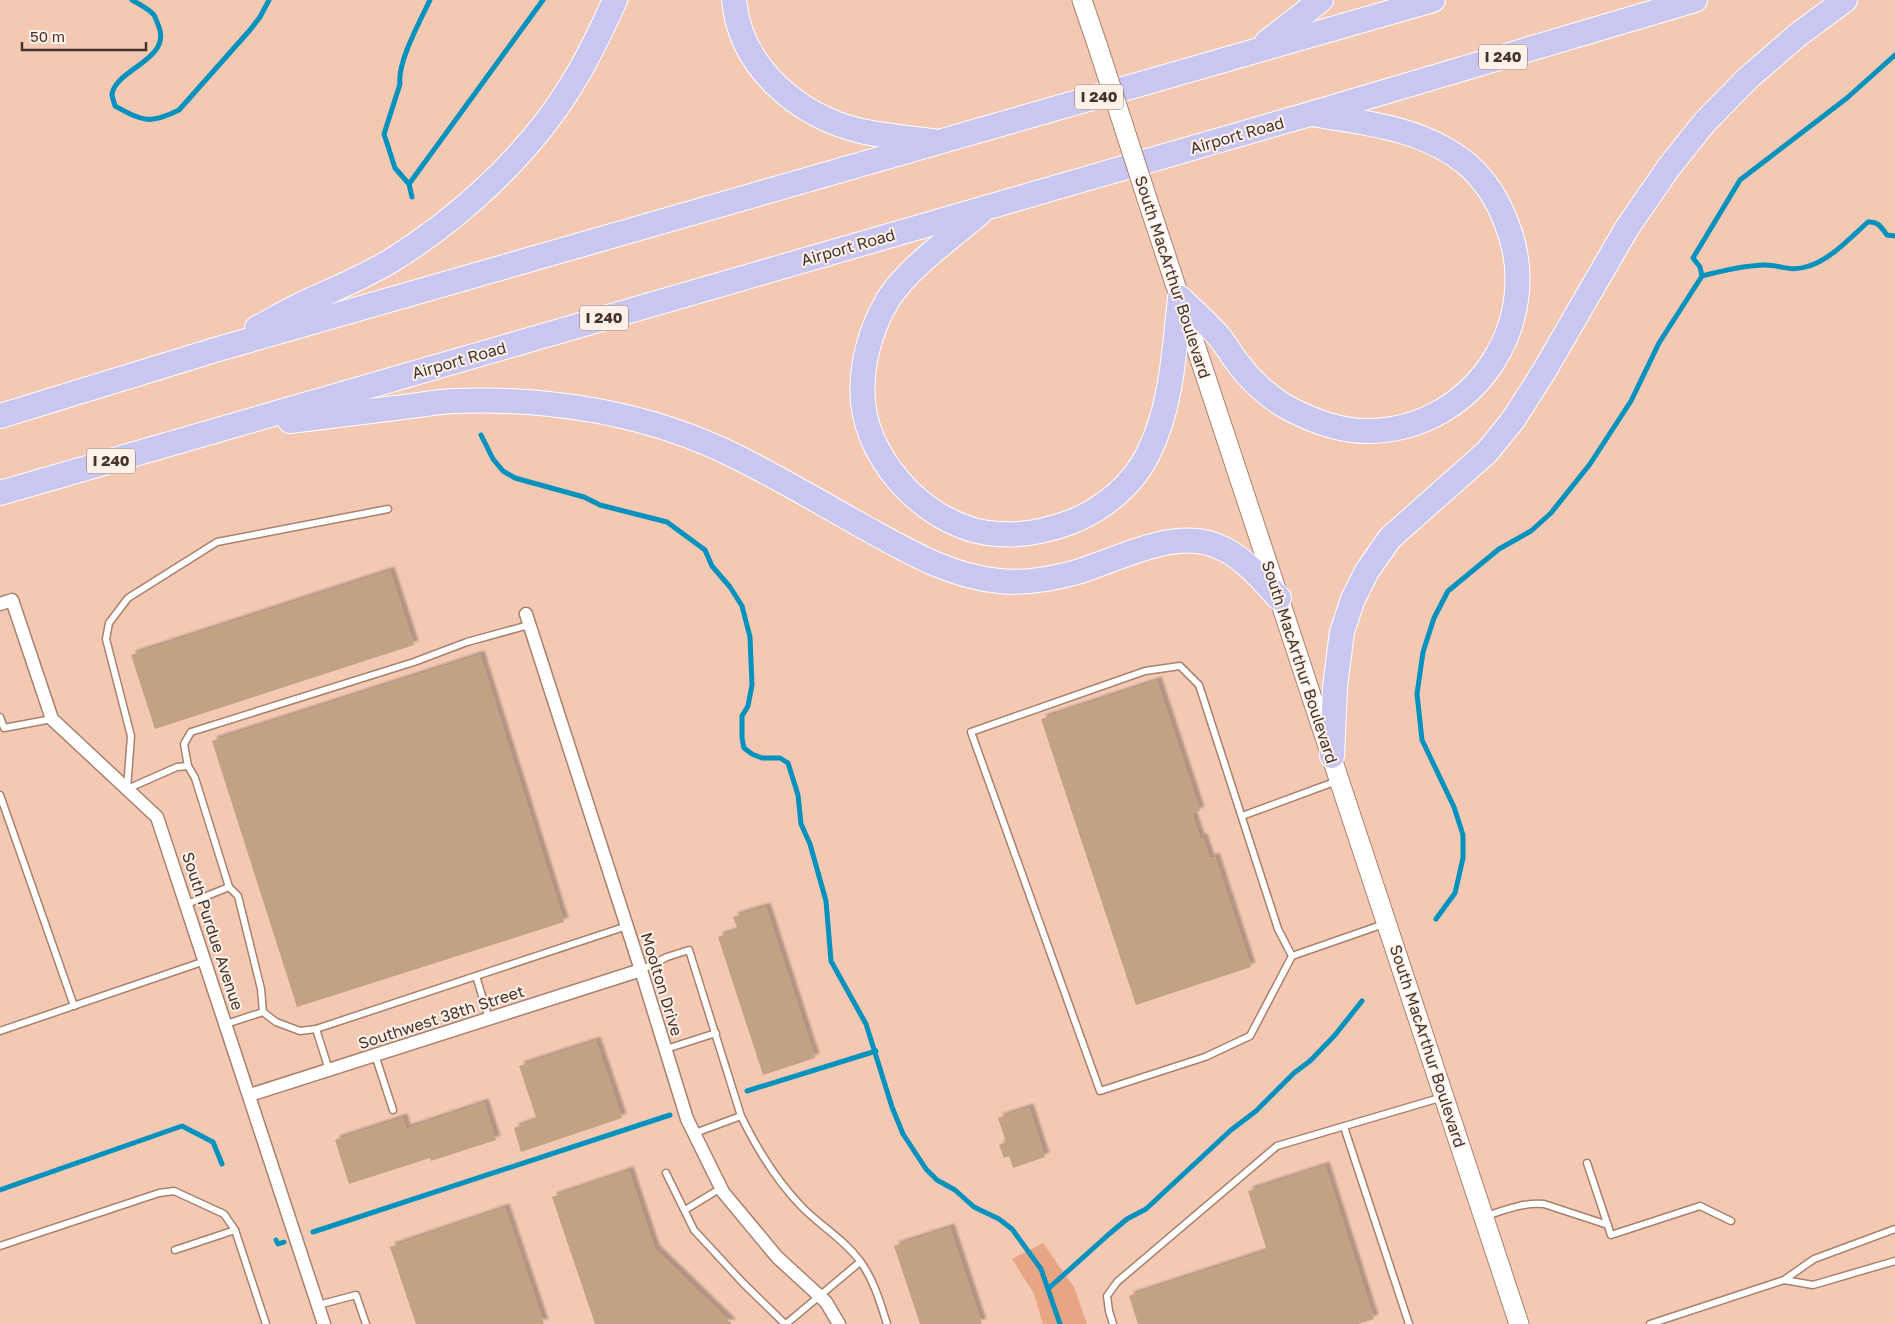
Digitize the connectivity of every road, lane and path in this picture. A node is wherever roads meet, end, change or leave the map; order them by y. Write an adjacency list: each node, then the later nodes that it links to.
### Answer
1 (615, 0): 13 (highway)
2 (734, 0): 10 (highway)
3 (1082, 0): 12 (main road, South MacArthur Boulevard, bridge)
4 (1321, 0): 8 (highway)
5 (1433, 0): 8 (highway, I 240)
6 (1695, 0): 9 (highway, Airport Road / I 240)
7 (1845, 0): 23 (highway)
8 (1256, 51): 10 (highway, I 240)
9 (1310, 114): 11 (highway, Airport Road / I 240); 12 (highway)
10 (942, 143): 13 (highway, I 240)
11 (987, 207): 12 (highway); 15 (highway, Airport Road / I 240)
12 (1180, 298): 18 (main road, South MacArthur Boulevard)
13 (215, 350): 14 (highway, I 240)
14 (0, 416)
15 (221, 429): 16 (highway, Airport Road / I 240); 18 (highway)
16 (0, 494)
17 (388, 509): 26 (lane)
18 (1279, 598): 23 (main road, South MacArthur Boulevard)
19 (0, 604): 22 (street, South Purdue Avenue)
20 (527, 620): 24 (lane); 32 (street, Moolton Drive)
21 (0, 717): 22 (lane)
22 (52, 719): 26 (street, South Purdue Avenue)
23 (1332, 756): 25 (main road, South MacArthur Boulevard)
24 (188, 766): 26 (lane); 29 (lane)
25 (1340, 780): 28 (lane); 31 (main road, South MacArthur Boulevard)
26 (127, 789): 30 (street, South Purdue Avenue)
27 (0, 795): 37 (lane)
28 (1242, 816): 33 (lane); 33 (lane)
29 (229, 887): 30 (lane); 38 (lane)
30 (187, 904): 34 (street, South Purdue Avenue)
31 (1387, 922): 33 (lane); 48 (main road, South MacArthur Boulevard)
32 (627, 926): 35 (street, Moolton Drive); 36 (lane)
33 (1292, 956)
34 (205, 961): 37 (lane); 40 (street, South Purdue Avenue)
35 (641, 970): 39 (street, Southwest 38th Street); 43 (lane); 44 (street, Moolton Drive)
36 (476, 976): 39 (lane); 41 (lane)
37 (74, 1006): 42 (lane)
38 (264, 1012): 40 (lane); 41 (lane)
39 (490, 1019): 45 (street, Southwest 38th Street)
40 (226, 1024): 47 (street, South Purdue Avenue)
41 (316, 1029): 46 (lane)
42 (0, 1032)
43 (716, 1033): 44 (lane); 50 (lane)
44 (666, 1049): 52 (street, Moolton Drive)
45 (375, 1056): 46 (street, Southwest 38th Street); 49 (lane)
46 (329, 1070): 47 (street, Southwest 38th Street)
47 (250, 1096): 68 (street, South Purdue Avenue)
48 (1445, 1097): 51 (lane); 57 (main road, South MacArthur Boulevard)
49 (393, 1110)
50 (742, 1116): 52 (lane); 65 (lane)
51 (1344, 1127): 75 (lane); 76 (lane)
52 (694, 1133): 55 (street, Moolton Drive)
53 (1587, 1163): 59 (lane)
54 (666, 1173): 56 (lane)
55 (721, 1188): 56 (lane); 67 (street, Moolton Drive)
56 (685, 1210): 72 (lane)
57 (1482, 1218): 59 (lane); 77 (main road, South MacArthur Boulevard)
58 (1731, 1221): 59 (lane)
59 (1608, 1225)
60 (1895, 1229): 66 (lane)
61 (235, 1230): 62 (lane); 63 (lane); 69 (lane)
62 (0, 1246)
63 (175, 1250)
64 (1895, 1261): 66 (lane)
65 (860, 1262): 67 (lane); 74 (lane)
66 (1784, 1280): 78 (lane)
67 (819, 1296): 72 (lane); 73 (street, Moolton Drive)
68 (318, 1305): 70 (street, South Purdue Avenue); 71 (lane)
69 (266, 1324)
70 (324, 1324)
71 (366, 1324)
72 (786, 1324)
73 (839, 1324)
74 (887, 1324)
75 (1113, 1324)
76 (1409, 1324)
77 (1518, 1324)
78 (1650, 1324)

